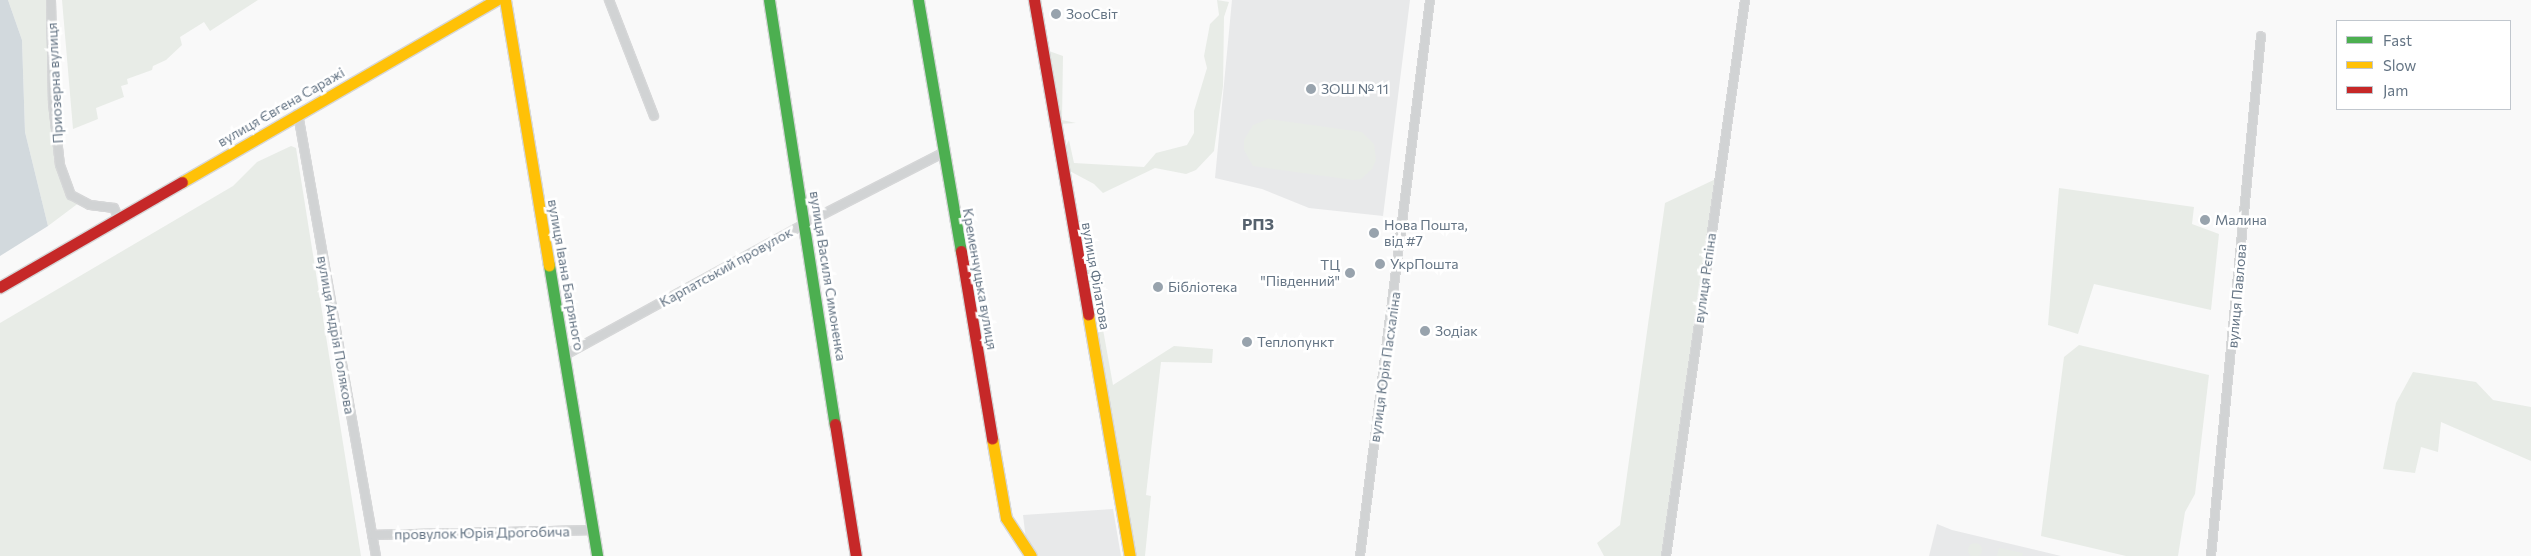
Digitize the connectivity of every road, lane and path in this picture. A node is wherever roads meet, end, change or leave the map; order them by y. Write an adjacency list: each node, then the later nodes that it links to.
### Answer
1 (51, 0): 14 (street, Приозерна вулиця)
2 (496, 0): 11 (street, вулиця Євгена Саражі)
3 (505, 0): 17 (street, вулиця Івана Багряного)
4 (609, 0): 12 (street)
5 (769, 0): 15 (street, вулиця Василя Симоненка)
6 (918, 0): 13 (street, Кременчуцька вулиця)
7 (1034, 0): 24 (street, вулиця Філатова)
8 (1430, 0): 25 (street, вулиця Юрія Пасхаліна)
9 (1745, 0): 26 (street, вулиця Рєпіна)
10 (2261, 36): 27 (street, вулиця Павлова)
11 (298, 114): 14 (street, вулиця Євгена Саражі); 19 (street, вулиця Андрія Полякова)
12 (654, 116)
13 (943, 153): 15 (street, Карпатський провулок); 23 (street, Кременчуцька вулиця)
14 (119, 219): 16 (street, вулиця Євгена Саражі)
15 (804, 224): 17 (street, Карпатський провулок); 22 (street, вулиця Василя Симоненка)
16 (1, 286)
17 (565, 355): 18 (street, вулиця Івана Багряного)
18 (592, 530): 19 (street, провулок Юрія Дрогобича); 21 (street, вулиця Івана Багряного)
19 (372, 535): 20 (street, вулиця Андрія Полякова)
20 (376, 556)
21 (597, 556)
22 (856, 556)
23 (1031, 556)
24 (1130, 556)
25 (1360, 556)
26 (1666, 556)
27 (2211, 556)

